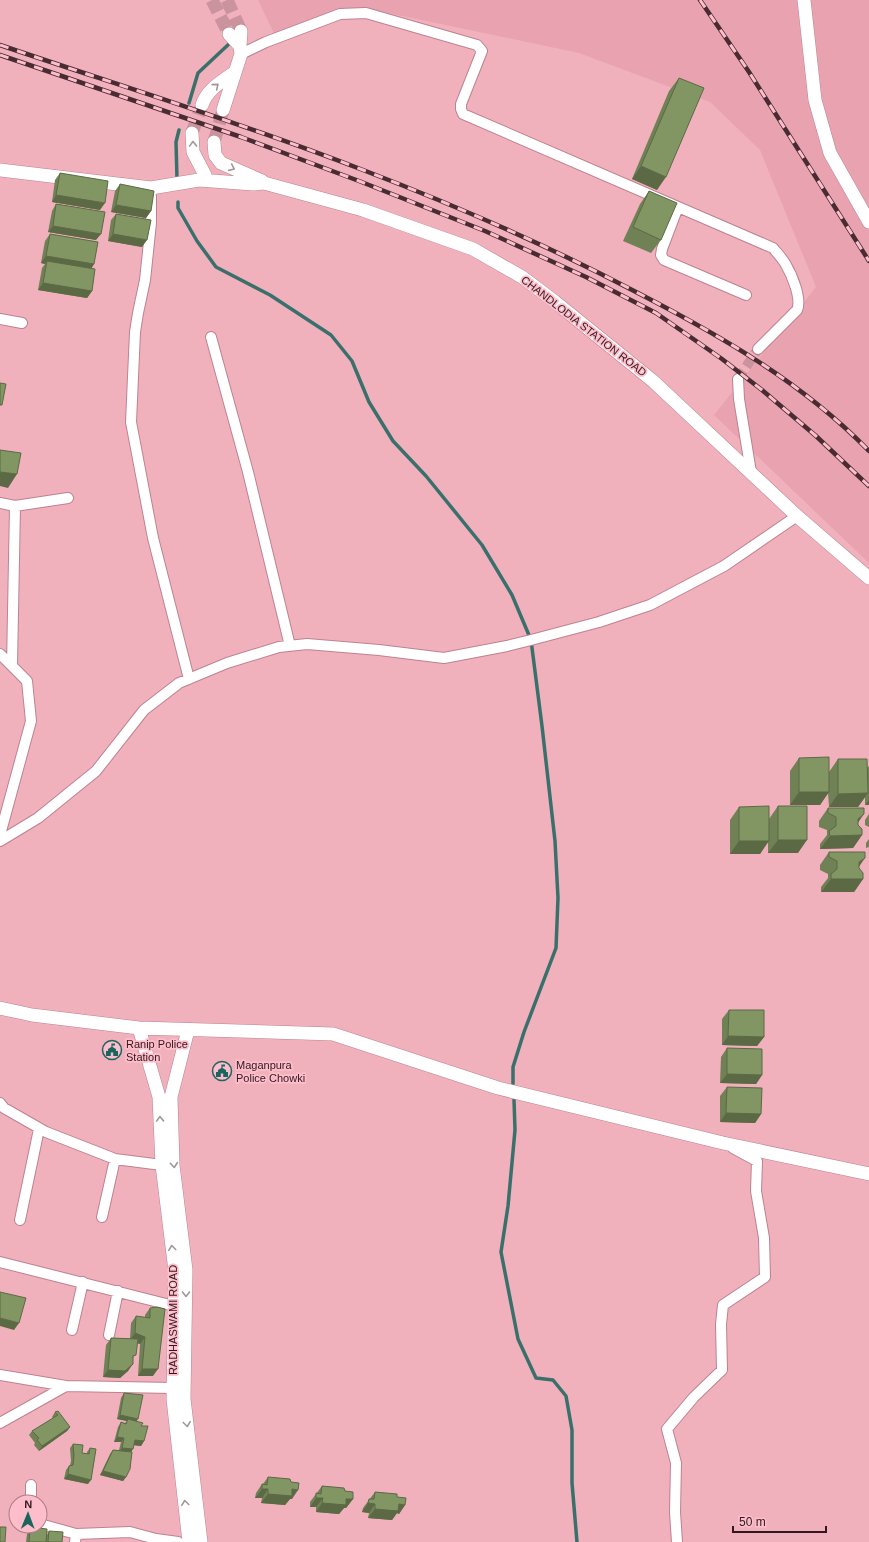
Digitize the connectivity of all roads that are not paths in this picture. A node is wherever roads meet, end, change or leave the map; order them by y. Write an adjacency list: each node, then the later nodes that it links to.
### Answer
1 (804, 0): 15 (street)
2 (241, 31): 4 (street)
3 (228, 34): 4 (street)
4 (240, 50): 5 (street); 14 (street)
5 (235, 72): 6 (street, one-way to 5); 7 (street)
6 (202, 105)
7 (223, 110)
8 (192, 133): 11 (street, one-way to 8)
9 (214, 142): 12 (street, one-way to 12)
10 (0, 170): 13 (street, CHANDLODIA STATION ROAD)
11 (206, 180): 12 (street, CHANDLODIA STATION ROAD); 13 (street, CHANDLODIA STATION ROAD)
12 (264, 183): 22 (street, CHANDLODIA STATION ROAD)
13 (151, 188): 31 (street)
14 (678, 207): 16 (street); 20 (street)
15 (869, 222)
16 (746, 295)
17 (0, 319): 18 (street)
18 (22, 323)
19 (211, 337): 28 (street)
20 (758, 349)
21 (738, 379): 22 (street)
22 (751, 472): 26 (street, CHANDLODIA STATION ROAD)
23 (68, 498): 25 (street)
24 (0, 503): 25 (street)
25 (15, 506): 30 (street)
26 (797, 516): 27 (street, CHANDLODIA STATION ROAD); 28 (street)
27 (869, 578)
28 (290, 646): 31 (street)
29 (0, 654): 30 (street)
30 (12, 666): 32 (street)
31 (189, 679): 33 (street)
32 (0, 835)
33 (0, 841)
34 (0, 1008): 35 (street)
35 (139, 1028): 36 (street); 41 (street, RADHASWAMI ROAD, one-way to 35)
36 (188, 1030): 39 (street); 61 (street, RADHASWAMI ROAD, one-way to 61)
37 (1, 1109): 38 (street)
38 (39, 1129): 40 (street); 44 (street)
39 (723, 1142): 42 (street); 62 (street)
40 (115, 1159): 41 (street); 43 (street)
41 (162, 1165): 48 (street, RADHASWAMI ROAD, one-way to 41)
42 (869, 1174)
43 (102, 1217)
44 (20, 1220)
45 (0, 1262): 46 (street)
46 (83, 1282): 47 (street); 49 (street)
47 (118, 1291): 48 (street); 50 (street)
48 (174, 1306): 53 (street, RADHASWAMI ROAD)
49 (72, 1330)
50 (109, 1335)
51 (0, 1375): 52 (street)
52 (66, 1386): 53 (street); 54 (street)
53 (173, 1388): 60 (street, RADHASWAMI ROAD, one-way to 53)
54 (0, 1424)
55 (31, 1485): 56 (street)
56 (31, 1494)
57 (48, 1527): 58 (street)
58 (76, 1538): 59 (street)
59 (178, 1542)
60 (189, 1542)
61 (201, 1542)
62 (677, 1542)

